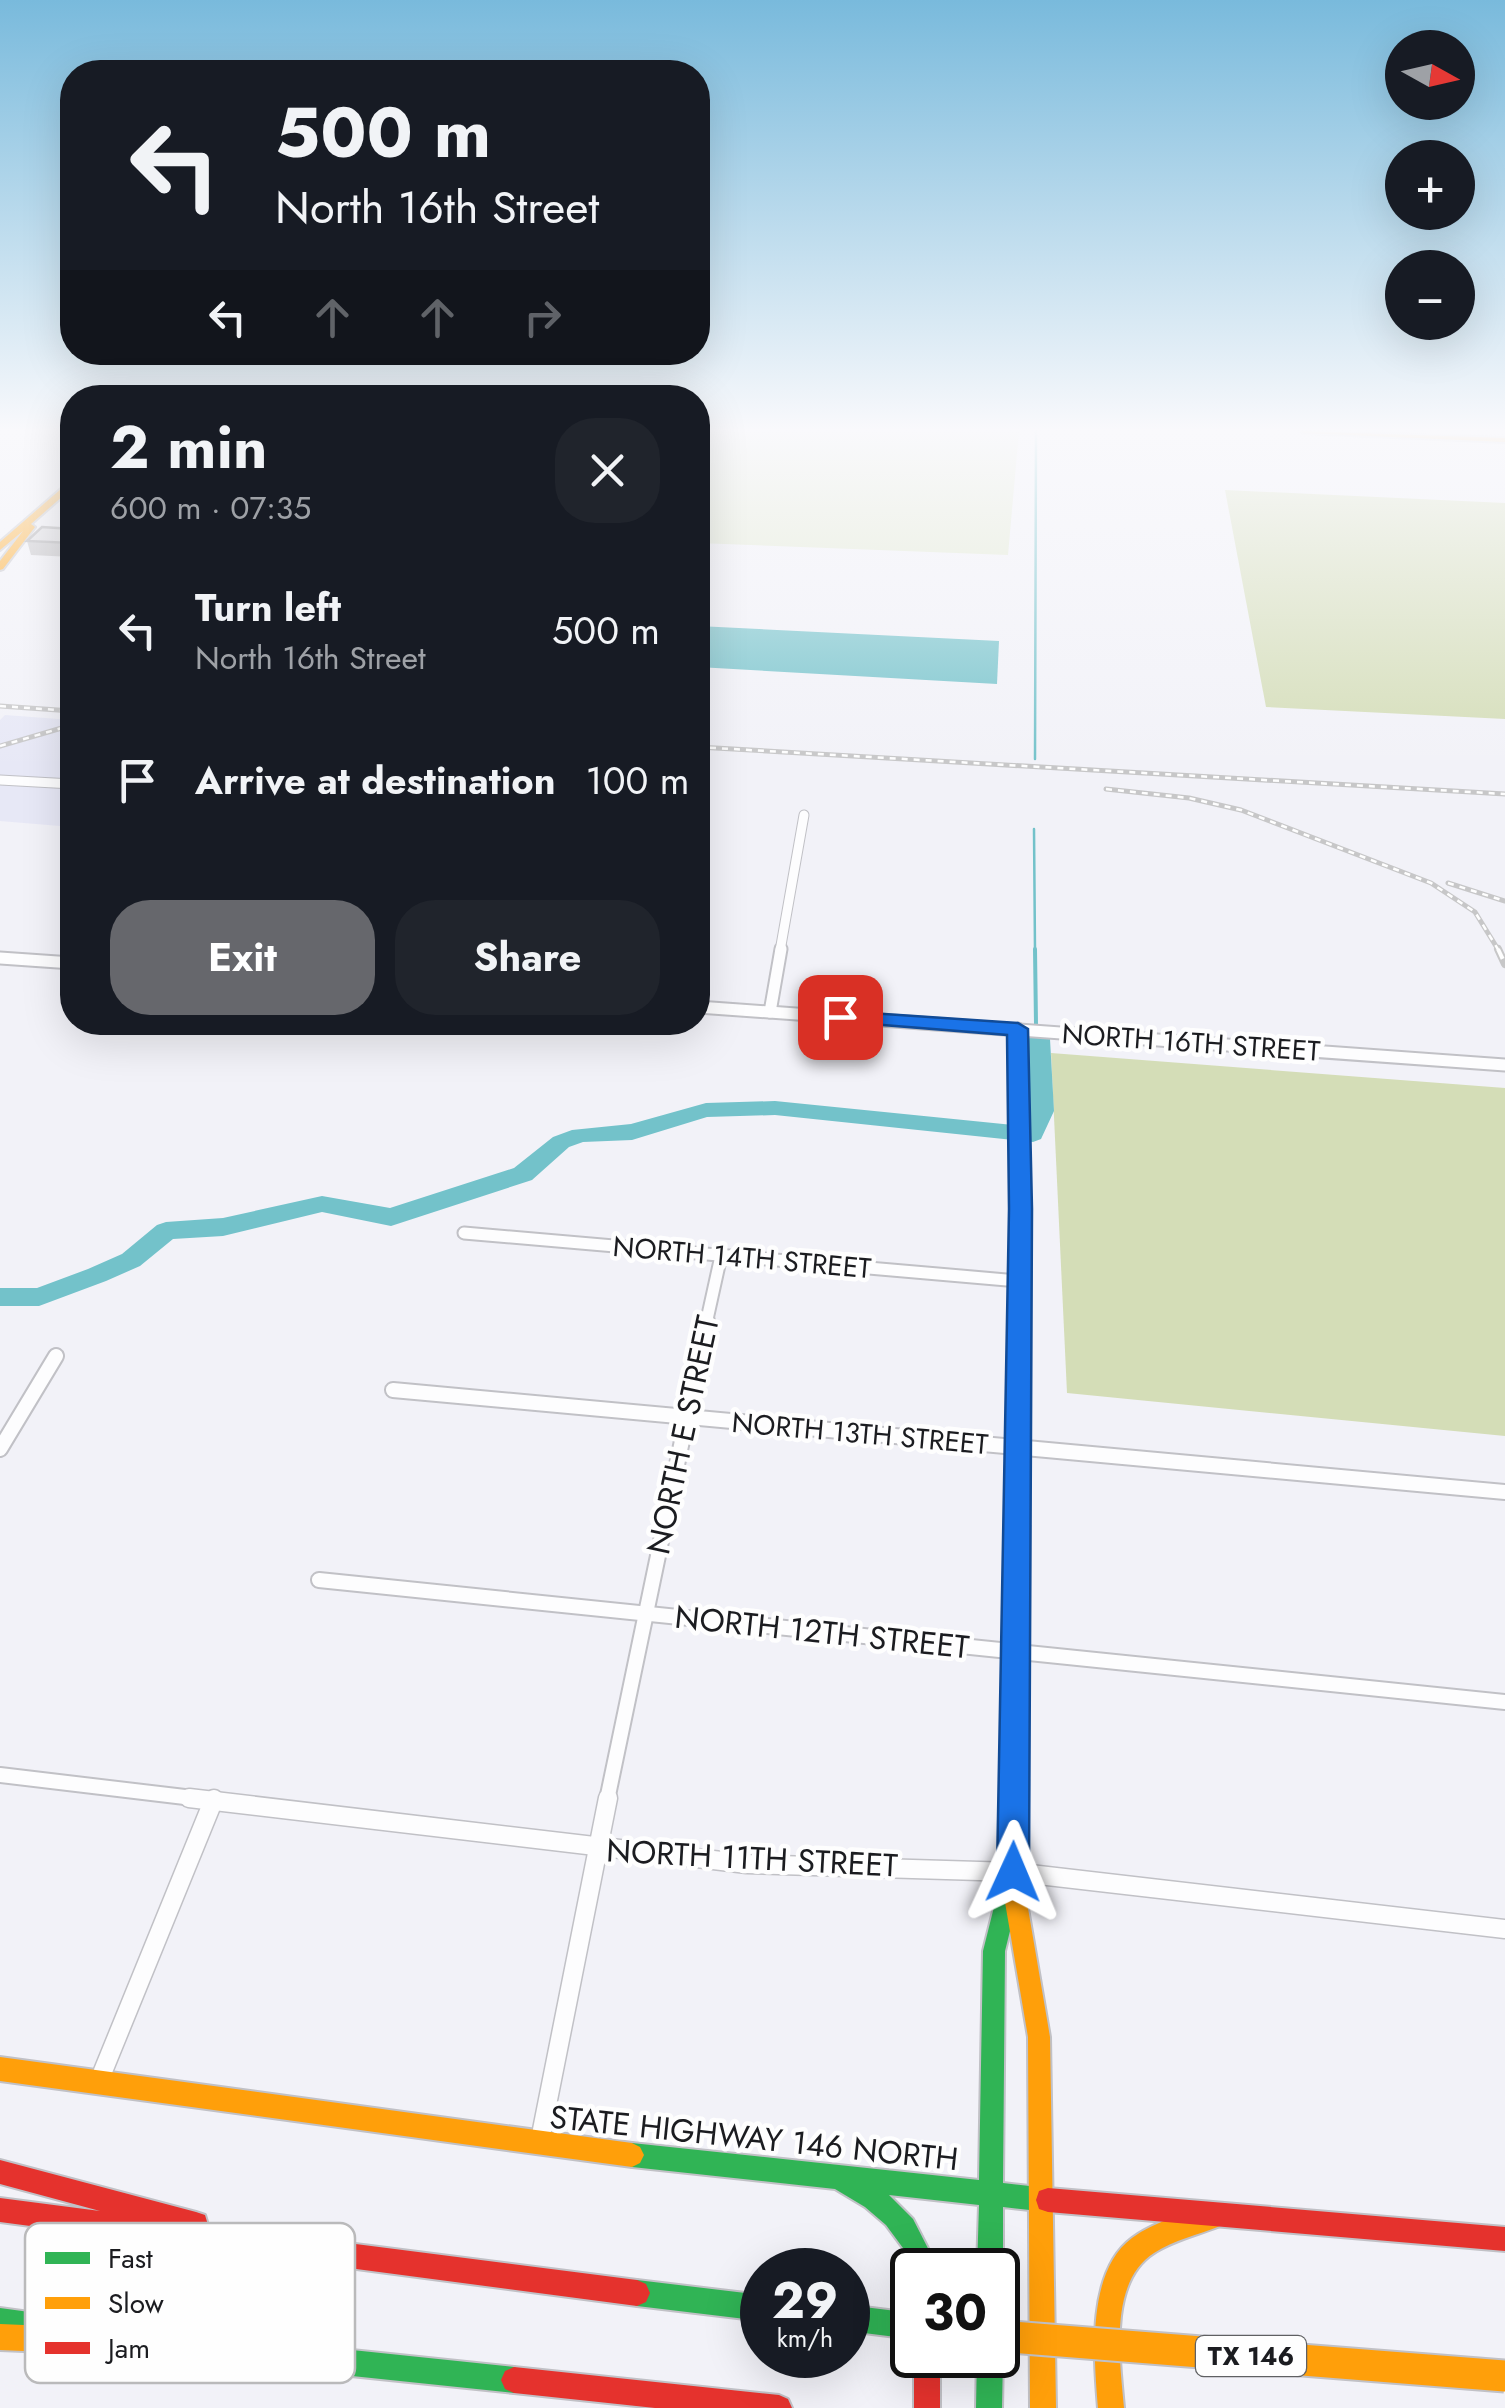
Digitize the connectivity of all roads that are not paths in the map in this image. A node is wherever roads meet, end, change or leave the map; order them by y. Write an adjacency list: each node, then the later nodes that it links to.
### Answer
1 (21, 543): 2 (main road)
2 (0, 566)
3 (0, 780): 4 (street)
4 (60, 783)
5 (804, 814): 9 (street)
6 (0, 958): 7 (street)
7 (60, 962)
8 (710, 1008): 9 (street, NORTH 16TH STREET)
9 (770, 1012): 10 (street, NORTH 16TH STREET)
10 (1018, 1029): 11 (street, NORTH 16TH STREET); 14 (street)
11 (1505, 1065)
12 (464, 1233): 13 (street, NORTH 14TH STREET)
13 (721, 1256): 14 (street, NORTH 14TH STREET); 17 (street, NORTH E STREET)
14 (1019, 1281): 18 (street)
15 (56, 1356): 19 (street)
16 (394, 1390): 17 (street, NORTH 13TH STREET)
17 (688, 1417): 18 (street, NORTH 13TH STREET); 22 (street, NORTH E STREET)
18 (1016, 1447): 20 (street, NORTH 13TH STREET); 23 (street)
19 (0, 1449)
20 (1505, 1492)
21 (319, 1580): 22 (street, NORTH 12TH STREET)
22 (644, 1614): 23 (street, NORTH 12TH STREET); 27 (street, NORTH E STREET)
23 (1018, 1652): 24 (street, NORTH 12TH STREET); 28 (street)
24 (1505, 1702)
25 (0, 1776): 26 (street, NORTH 11TH STREET)
26 (214, 1798): 27 (street, NORTH 11TH STREET); 31 (street)
27 (597, 1849): 28 (street, NORTH 11TH STREET); 32 (street, NORTH E STREET)
28 (1013, 1876): 29 (street, NORTH 11TH STREET); 35 (main road); 36 (main road)
29 (1505, 1930)
30 (0, 2069): 31 (main road, STATE HIGHWAY 146 NORTH)
31 (99, 2081): 32 (main road, STATE HIGHWAY 146 NORTH)
32 (538, 2145): 34 (main road, STATE HIGHWAY 146 NORTH)
33 (0, 2172): 40 (main road)
34 (832, 2176): 35 (main road, STATE HIGHWAY 146 NORTH); 42 (main road)
35 (991, 2194): 36 (main road, STATE HIGHWAY 146 NORTH); 43 (main road)
36 (1042, 2199): 38 (main road, STATE HIGHWAY 146 NORTH); 58 (main road)
37 (0, 2210): 39 (main road)
38 (1214, 2215): 41 (main road, STATE HIGHWAY 146 NORTH); 59 (main road)
39 (99, 2223)
40 (190, 2223)
41 (1505, 2239)
42 (918, 2248)
43 (990, 2248)
44 (355, 2257): 45 (main road)
45 (740, 2305)
46 (0, 2321): 47 (main road)
47 (25, 2324)
48 (0, 2338): 50 (main road)
49 (1020, 2338): 52 (main road, TX 146, bridge)
50 (25, 2339)
51 (355, 2362): 55 (main road)
52 (1505, 2376)
53 (928, 2378): 56 (main road)
54 (990, 2378): 57 (main road)
55 (779, 2408)
56 (927, 2408)
57 (989, 2408)
58 (1042, 2408)
59 (1111, 2408)

